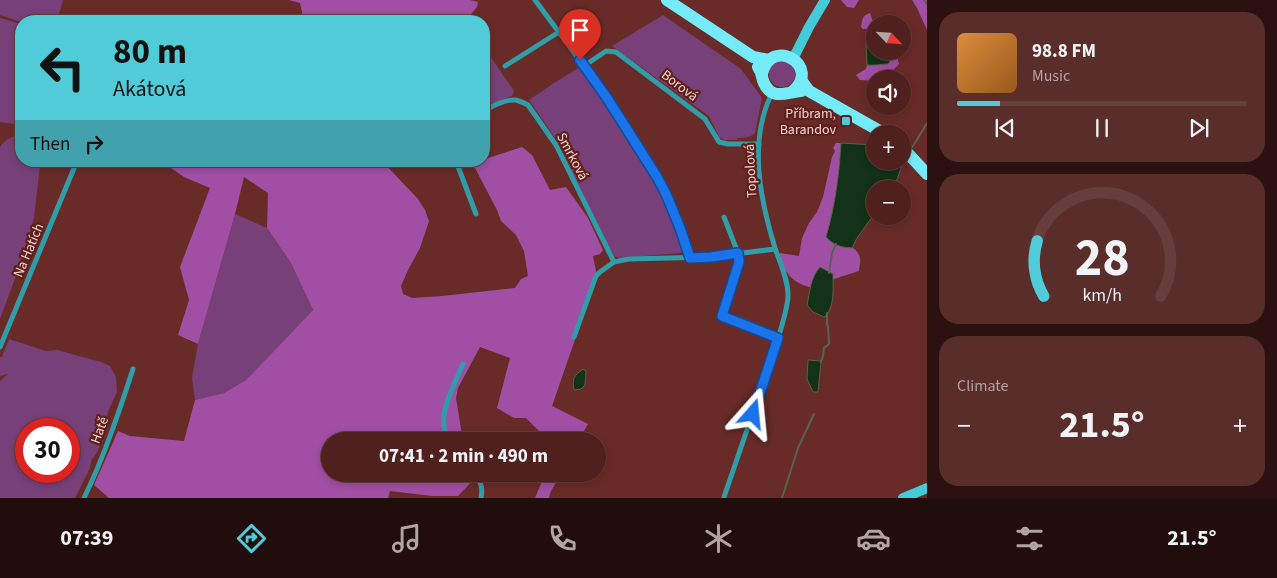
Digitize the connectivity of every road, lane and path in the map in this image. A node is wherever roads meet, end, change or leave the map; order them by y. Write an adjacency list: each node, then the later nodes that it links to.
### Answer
1 (535, 0): 4 (street)
2 (667, 0): 5 (main road)
3 (825, 0): 6 (street)
4 (559, 32): 8 (street); 9 (street)
5 (753, 57): 7 (main road); 10 (main road)
6 (793, 59): 7 (main road); 11 (main road)
7 (769, 60): 10 (main road)
8 (505, 66)
9 (584, 66): 17 (street, Borová); 26 (street)
10 (762, 74): 13 (main road)
11 (801, 80): 12 (main road); 14 (main road)
12 (809, 91): 14 (main road); 16 (main road)
13 (772, 92): 14 (main road); 17 (street, Topolová)
14 (793, 92)
15 (490, 108): 27 (street, Smrková)
16 (869, 125)
17 (759, 144): 24 (street, Topolová)
18 (911, 156): 21 (main road)
19 (75, 167): 30 (street, Na Hatích)
20 (458, 167): 22 (street)
21 (927, 174)
22 (476, 214)
23 (724, 217): 25 (street)
24 (776, 249): 25 (street); 29 (street, Topolová)
25 (738, 253): 26 (street); 29 (street)
26 (690, 258): 27 (street)
27 (614, 262): 28 (street)
28 (574, 337)
29 (778, 338): 36 (street, Topolová)
30 (0, 347)
31 (463, 364): 33 (street)
32 (133, 368): 37 (street, Hatě)
33 (444, 432)
34 (480, 482): 38 (street)
35 (927, 488): 39 (street)
36 (724, 497)
37 (84, 498)
38 (481, 498)
39 (903, 498)

